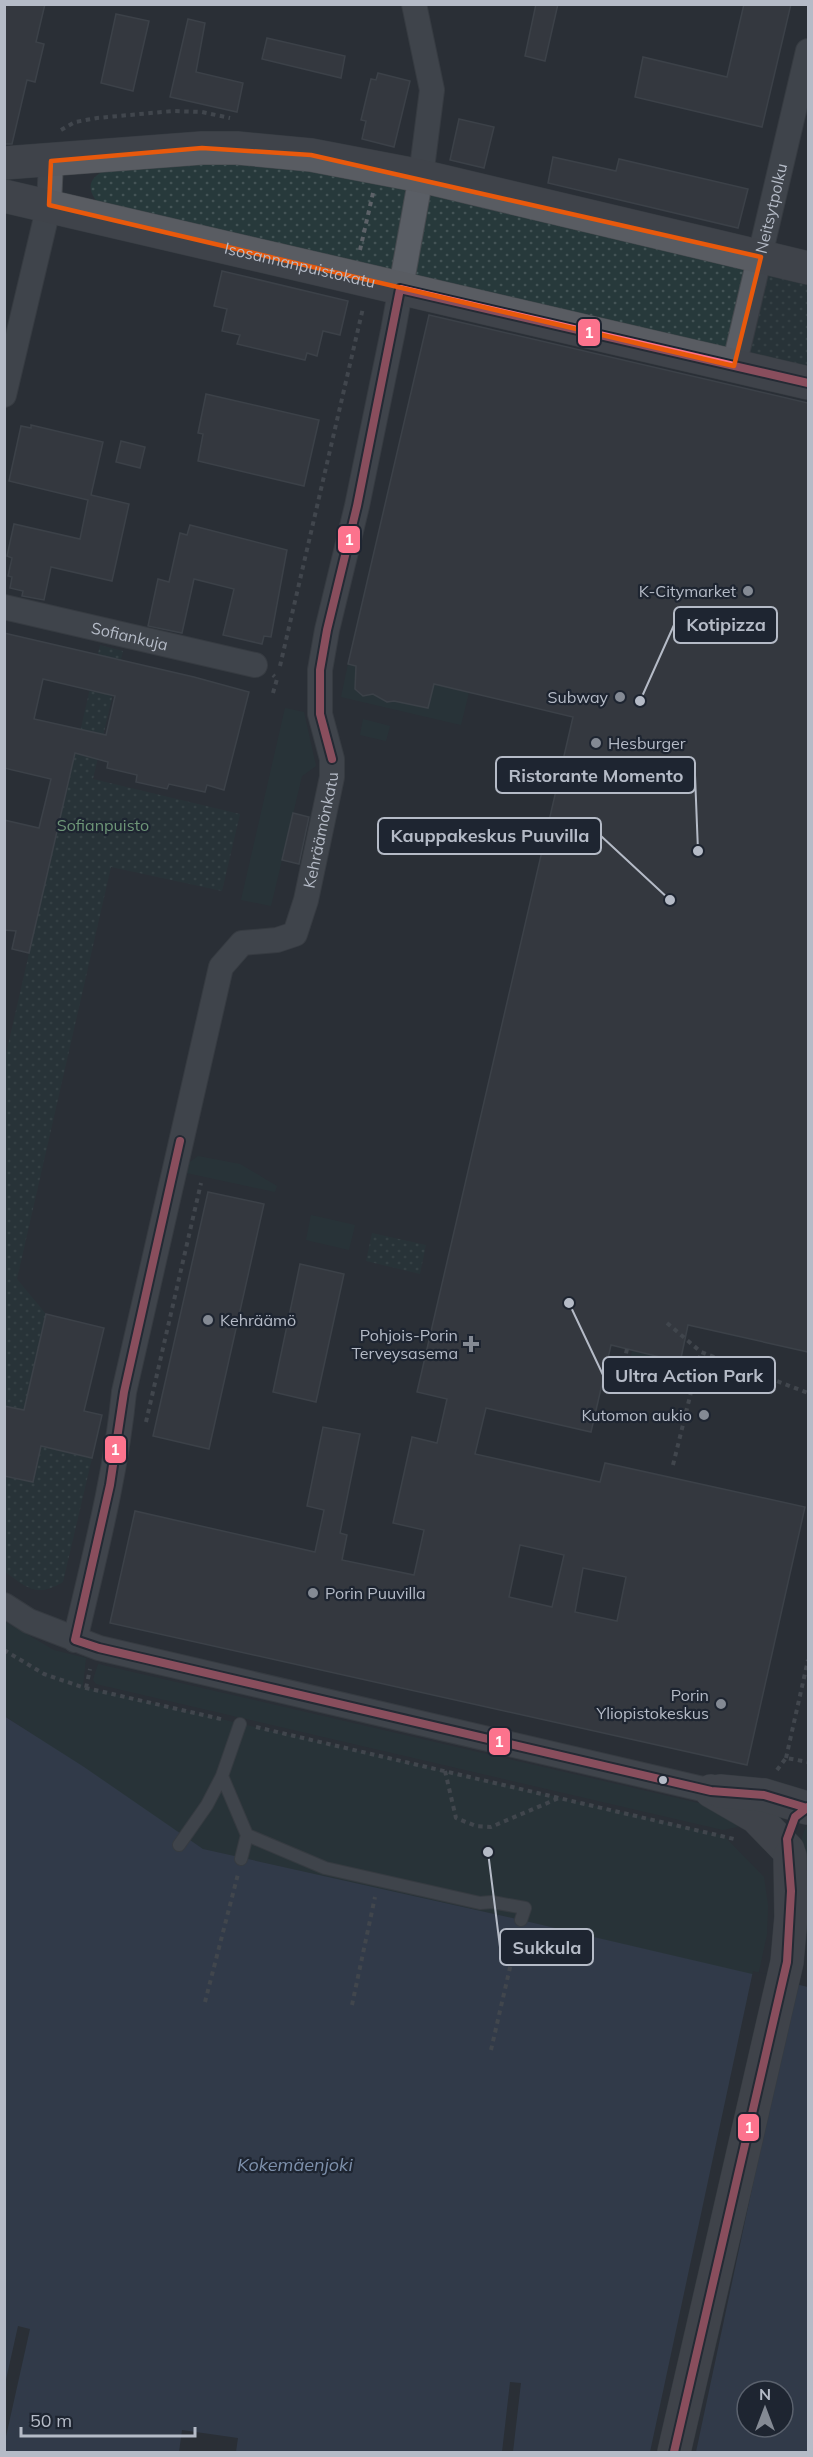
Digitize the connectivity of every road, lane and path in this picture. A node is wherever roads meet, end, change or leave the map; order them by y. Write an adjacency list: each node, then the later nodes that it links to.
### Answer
1 (414, 4): 6 (street)
2 (808, 51): 9 (street, Neitsytpolku)
3 (51, 161): 4 (street); 5 (street); 8 (street)
4 (4, 163)
5 (380, 167): 6 (street); 11 (path)
6 (421, 176): 9 (street); 12 (street)
7 (4, 196): 8 (street, Isosannanpuistokatu)
8 (49, 205): 11 (street, Isosannanpuistokatu); 15 (street)
9 (761, 257): 10 (street); 13 (street, Neitsytpolku)
10 (808, 268)
11 (353, 277): 12 (street, Isosannanpuistokatu); 18 (path)
12 (400, 289): 13 (street, Isosannanpuistokatu); 28 (street, Kehräämönkatu)
13 (734, 366): 14 (street, Isosannanpuistokatu)
14 (808, 383)
15 (4, 395)
16 (4, 607): 17 (street, Sofiankuja)
17 (255, 665)
18 (277, 679)
19 (537, 769): 20 (path)
20 (561, 771)
21 (667, 1323): 23 (path)
22 (627, 1349): 24 (path)
23 (701, 1352): 24 (path); 25 (path)
24 (693, 1383): 26 (path)
25 (808, 1393)
26 (673, 1465)
27 (4, 1605): 28 (street)
28 (75, 1640): 35 (street)
29 (4, 1650): 31 (path)
30 (808, 1660): 32 (path)
31 (240, 1724): 33 (path); 34 (lane)
32 (786, 1758)
33 (445, 1771): 36 (path); 36 (path)
34 (222, 1776): 38 (lane); 40 (lane)
35 (711, 1791): 37 (street); 42 (street)
36 (560, 1798): 39 (path)
37 (808, 1807): 42 (street)
38 (247, 1835): 41 (lane); 43 (lane)
39 (735, 1839)
40 (179, 1845)
41 (242, 1859): 47 (path)
42 (796, 1861): 46 (street)
43 (377, 1884): 44 (lane); 48 (path)
44 (522, 1920): 49 (path)
45 (808, 1921): 46 (street)
46 (787, 1962): 50 (street)
47 (205, 2002)
48 (352, 2005)
49 (490, 2050)
50 (674, 2452)

